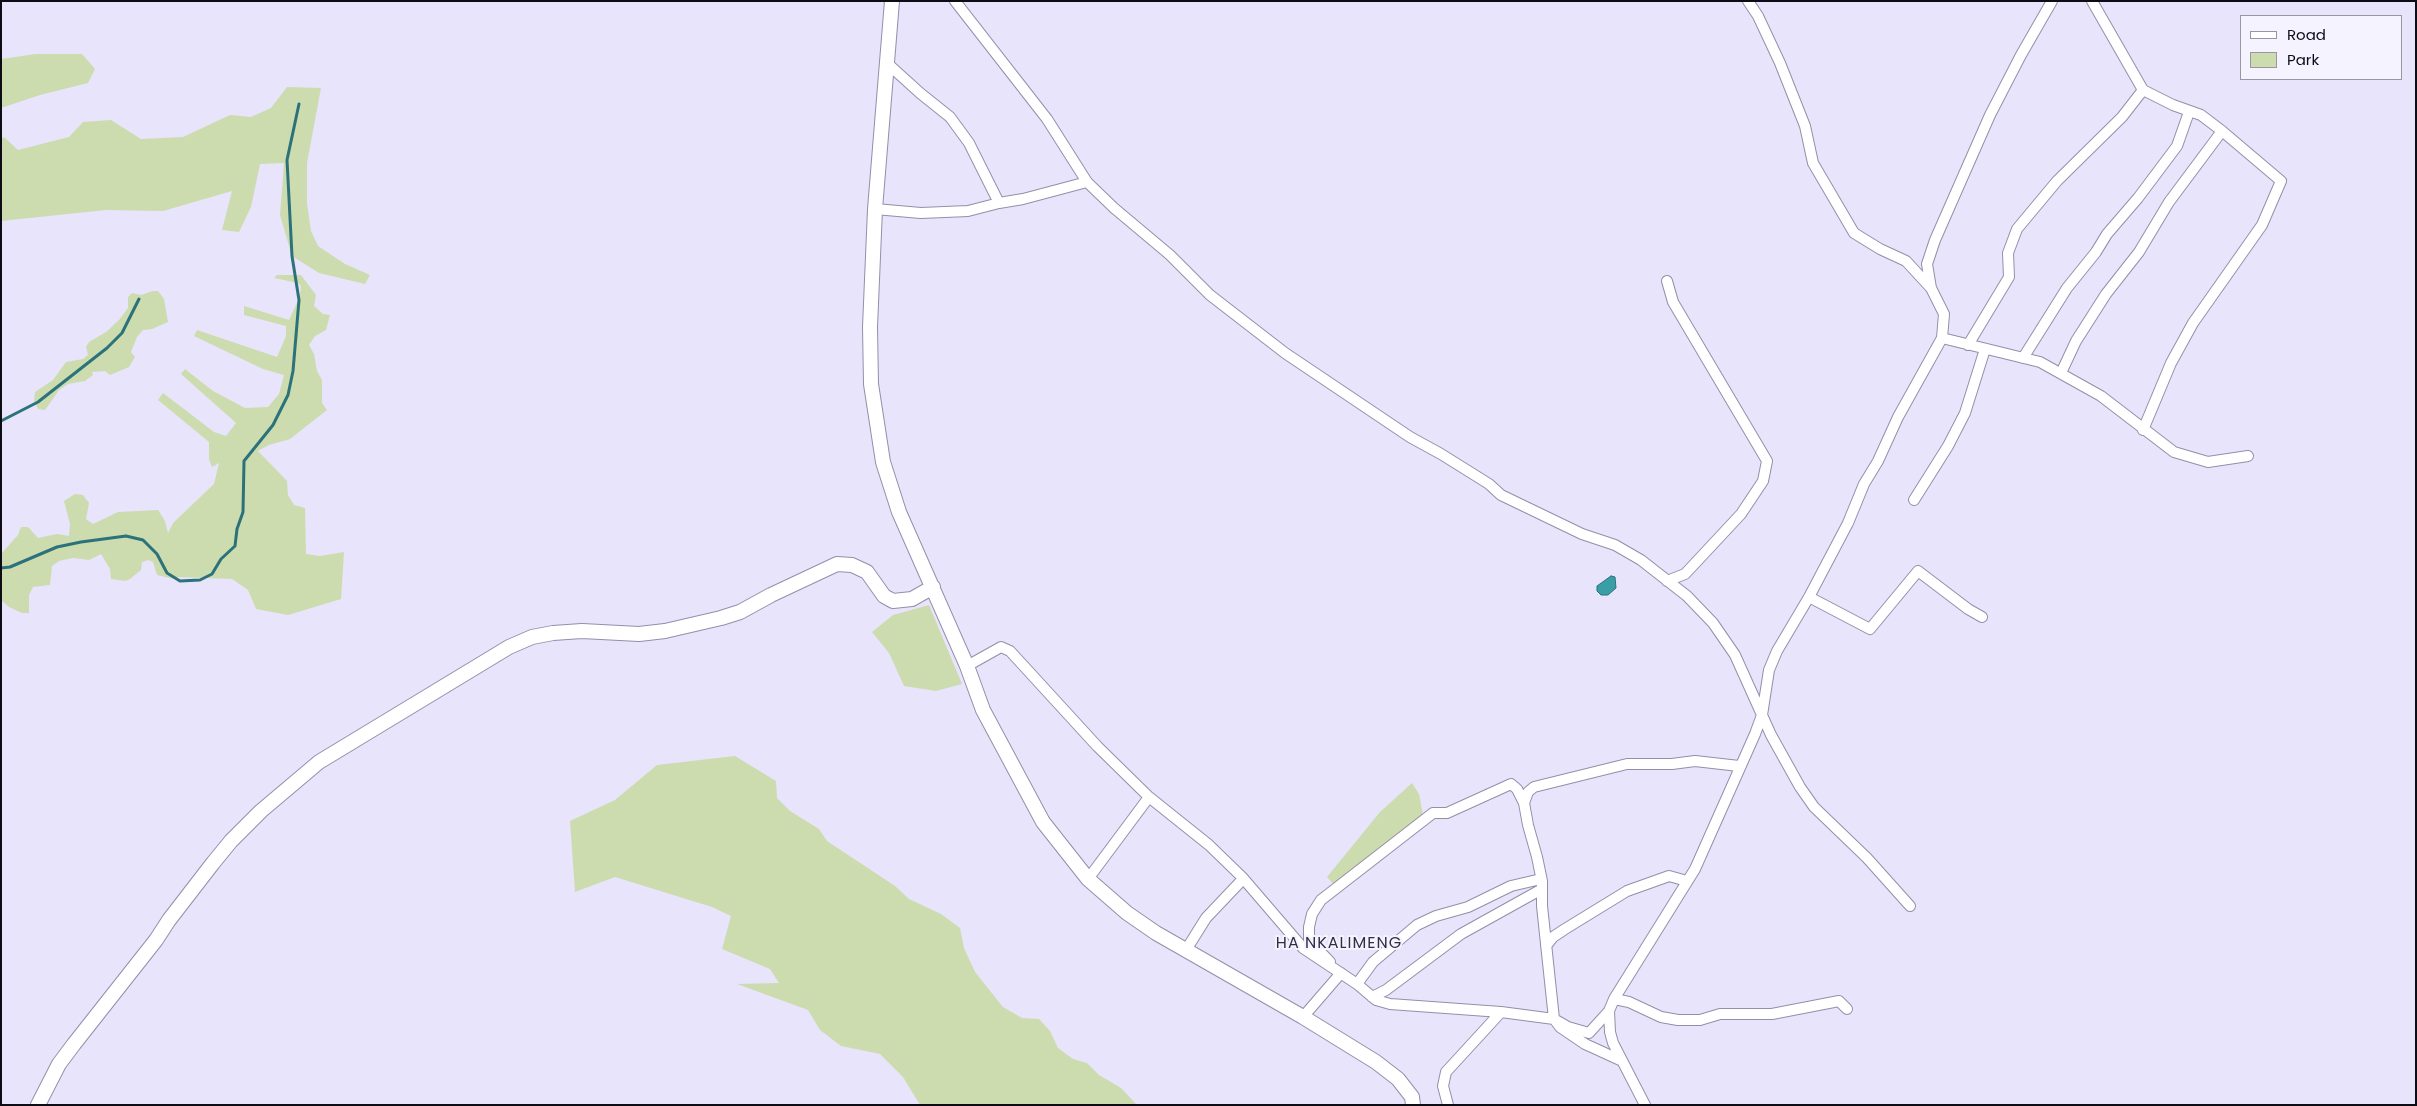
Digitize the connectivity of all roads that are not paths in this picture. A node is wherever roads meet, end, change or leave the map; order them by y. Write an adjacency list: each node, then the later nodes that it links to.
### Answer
1 (892, 1): 6 (main road)
2 (955, 1): 10 (street)
3 (1748, 1): 14 (street)
4 (2052, 1): 14 (street)
5 (2092, 1): 7 (street)
6 (888, 64): 11 (street); 12 (main road)
7 (2143, 90): 8 (street); 16 (street)
8 (2188, 112): 9 (street); 18 (street)
9 (2222, 131): 19 (street); 20 (street)
10 (1086, 182): 11 (street); 23 (street)
11 (1000, 203): 12 (street)
12 (875, 209): 24 (main road)
13 (1667, 281): 23 (street)
14 (1931, 288): 15 (street)
15 (1942, 338): 16 (street); 25 (street)
16 (1968, 344): 17 (street)
17 (1984, 349): 18 (street); 22 (street)
18 (2023, 358): 19 (street)
19 (2061, 373): 20 (street)
20 (2143, 430): 21 (street)
21 (2248, 456)
22 (1914, 500)
23 (1667, 581): 28 (street)
24 (933, 587): 27 (main road); 49 (main road)
25 (1810, 596): 26 (street); 28 (street)
26 (1982, 617)
27 (968, 666): 30 (street); 32 (main road)
28 (1762, 715): 29 (street); 36 (street)
29 (1739, 766): 31 (street); 34 (street)
30 (1149, 797): 32 (street); 33 (street)
31 (1524, 803): 35 (street); 39 (street)
32 (1088, 879): 38 (main road)
33 (1243, 879): 38 (street); 39 (street)
34 (1687, 881): 37 (street); 42 (street)
35 (1542, 884): 37 (street); 40 (street); 41 (street)
36 (1910, 906)
37 (1546, 946): 47 (street)
38 (1186, 950): 46 (main road)
39 (1338, 972): 40 (street); 46 (street)
40 (1357, 984): 41 (street)
41 (1372, 997): 45 (street)
42 (1614, 999): 43 (street); 44 (street)
43 (1847, 1009)
44 (1609, 1011): 47 (street); 48 (street)
45 (1501, 1012): 47 (street); 51 (street)
46 (1303, 1017): 50 (main road)
47 (1554, 1019): 48 (street)
48 (1620, 1060): 52 (street)
49 (38, 1105)
50 (1413, 1105)
51 (1448, 1105)
52 (1644, 1105)

